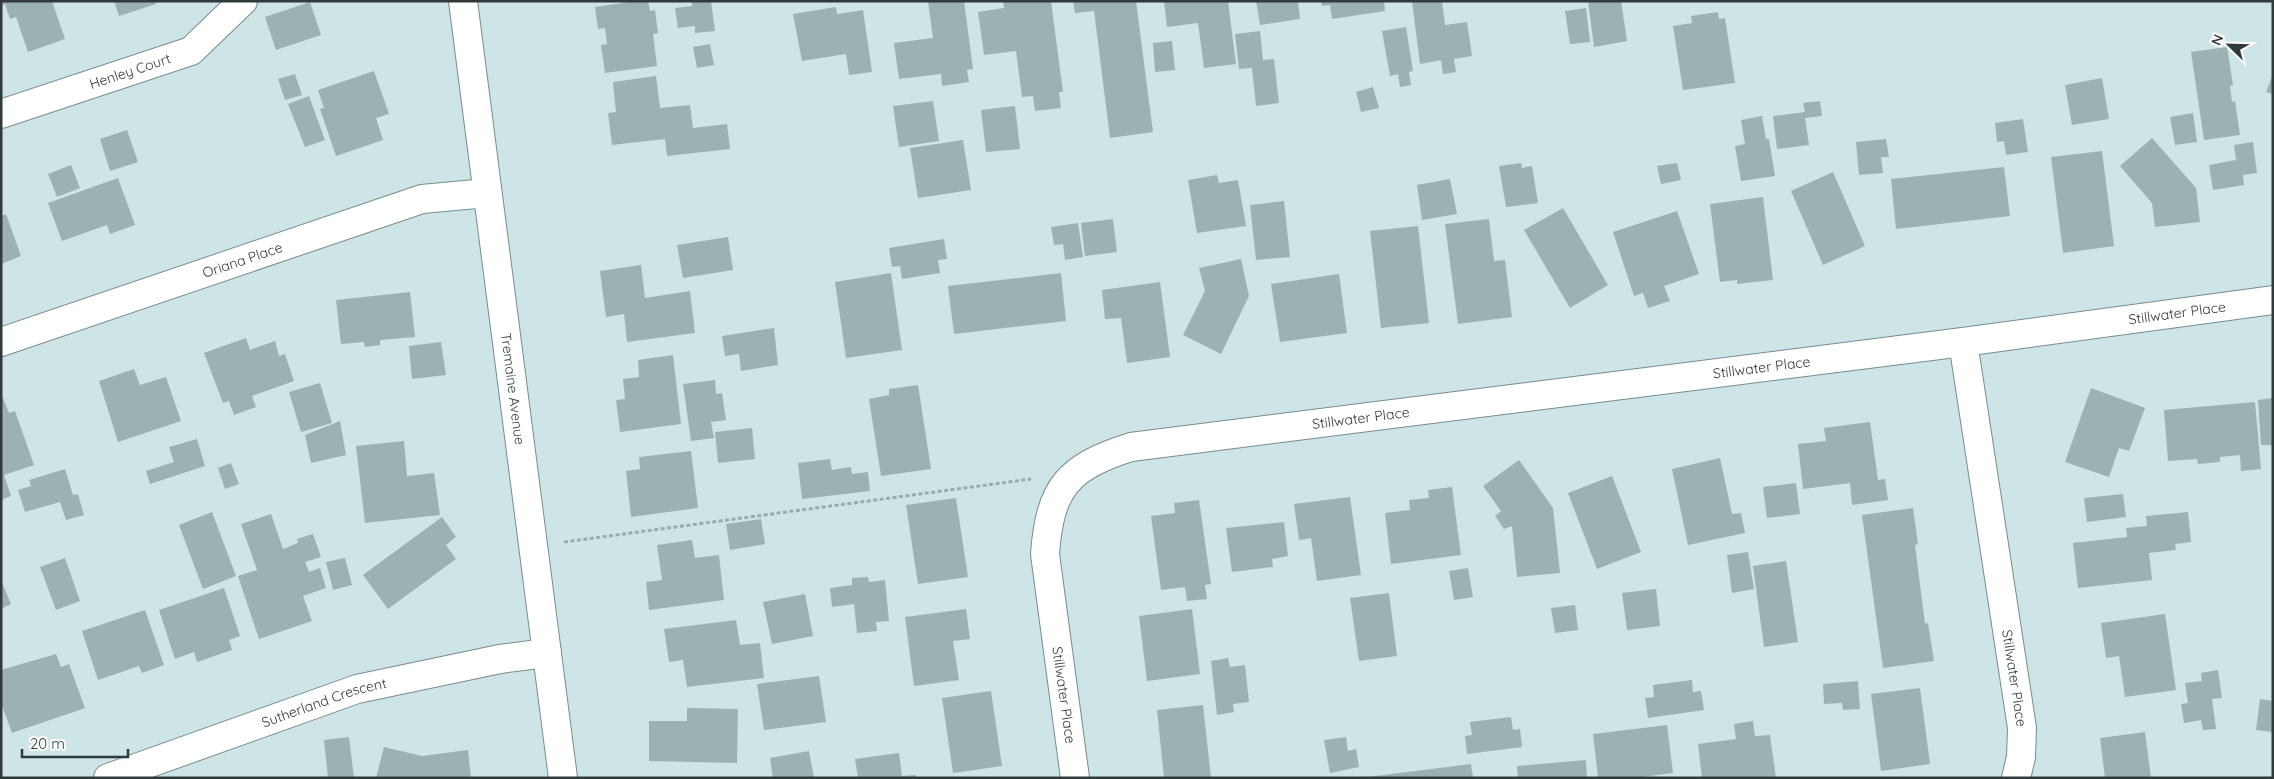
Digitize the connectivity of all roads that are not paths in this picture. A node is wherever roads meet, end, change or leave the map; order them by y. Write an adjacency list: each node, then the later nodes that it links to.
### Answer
1 (243, 1): 3 (street, Henley Court)
2 (463, 1): 4 (street, Tremaine Avenue)
3 (1, 114)
4 (487, 193): 6 (street, Oriana Place); 8 (street, Tremaine Avenue)
5 (2273, 300): 7 (street, Stillwater Place)
6 (1, 342)
7 (1963, 342): 11 (street, Stillwater Place); 12 (street, Stillwater Place)
8 (547, 653): 9 (street, Sutherland Crescent); 10 (street, Tremaine Avenue)
9 (108, 778)
10 (563, 778)
11 (1075, 778)
12 (2016, 778)

